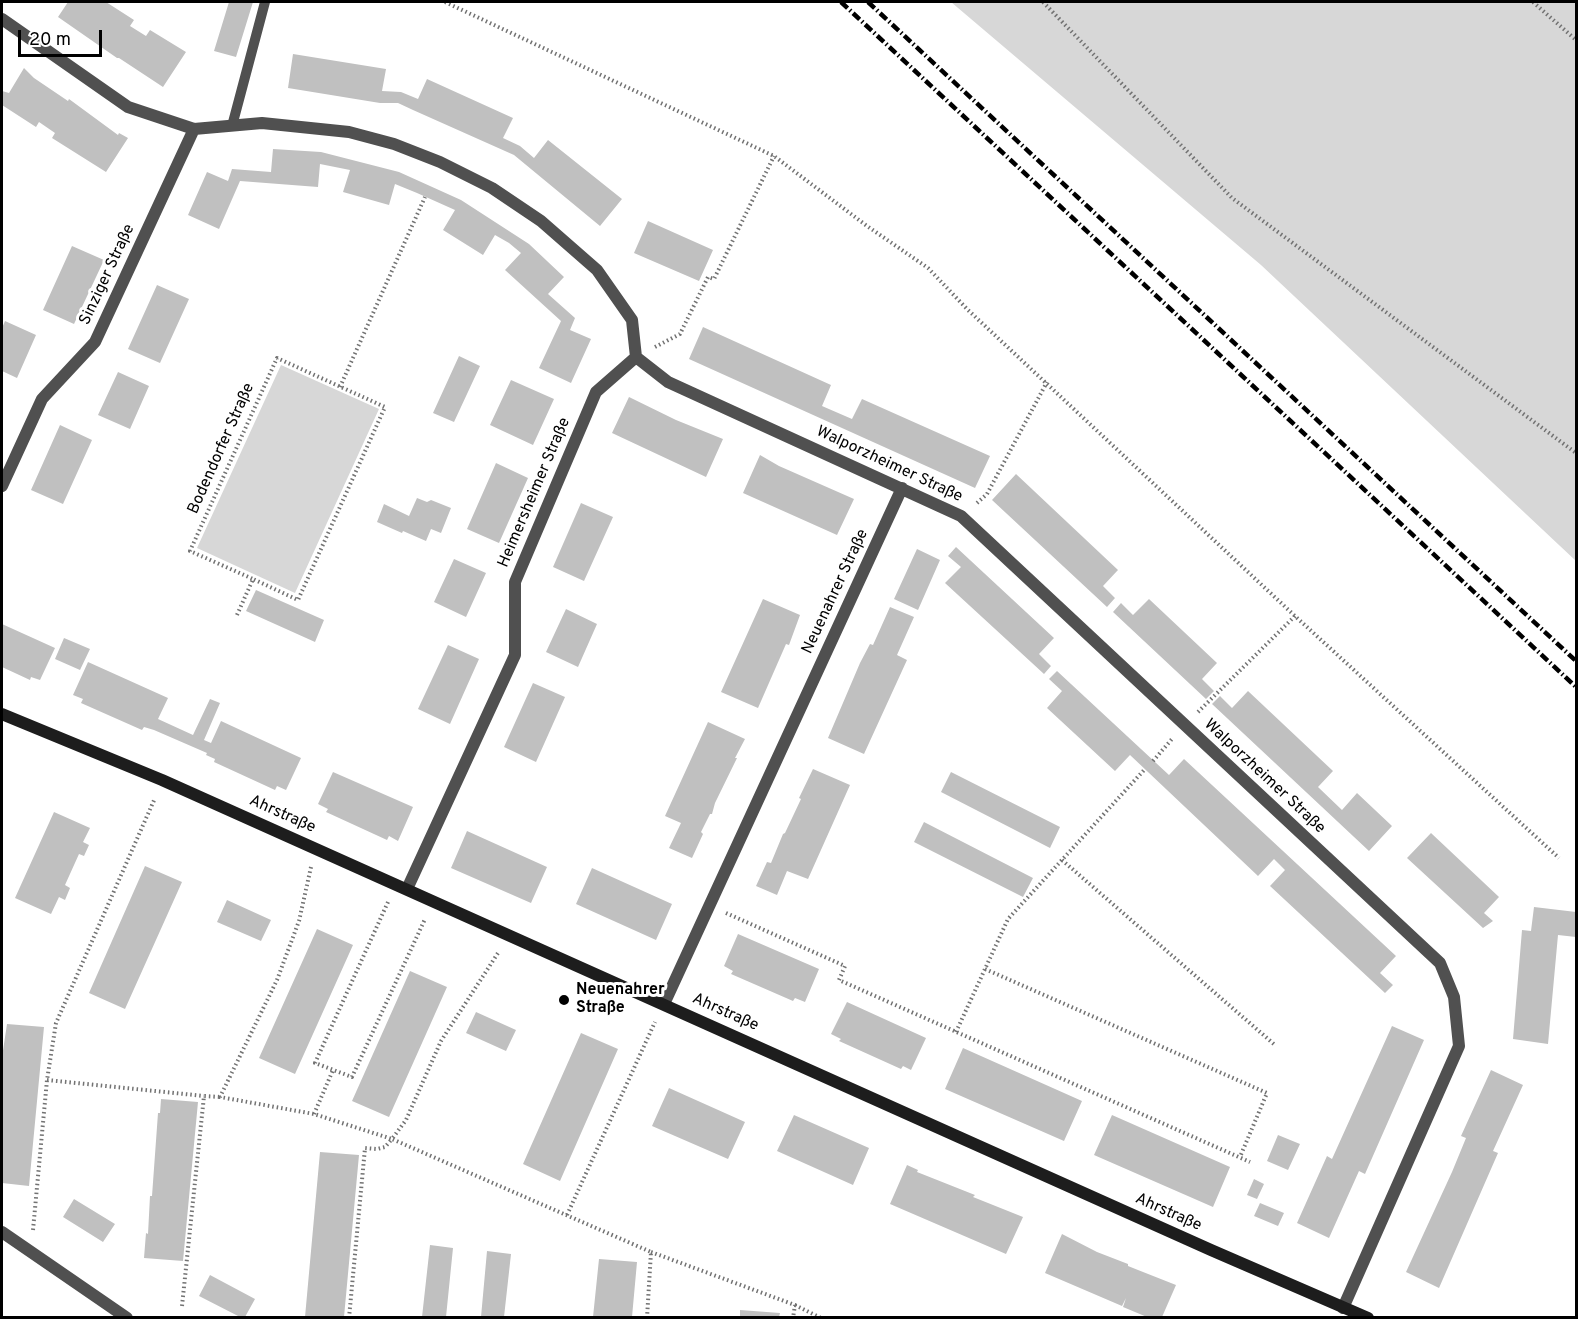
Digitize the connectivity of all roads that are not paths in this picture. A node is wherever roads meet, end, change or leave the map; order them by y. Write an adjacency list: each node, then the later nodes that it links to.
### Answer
1 (265, 2): 3 (lane)
2 (2, 19): 4 (street)
3 (232, 126): 4 (street); 5 (street)
4 (194, 129): 6 (street, Sinziger Straße)
5 (636, 357): 7 (street, Walporzheimer Straße); 9 (street, Heimersheimer Straße)
6 (2, 486)
7 (902, 488): 10 (street, Neuenahrer Straße); 12 (street, Walporzheimer Straße)
8 (2, 714): 9 (street, Ahrstraße)
9 (402, 887): 10 (street, Ahrstraße)
10 (664, 1004): 12 (street, Ahrstraße)
11 (2, 1232): 13 (street)
12 (1343, 1308): 14 (street, Ahrstraße)
13 (127, 1317)
14 (1368, 1317)

